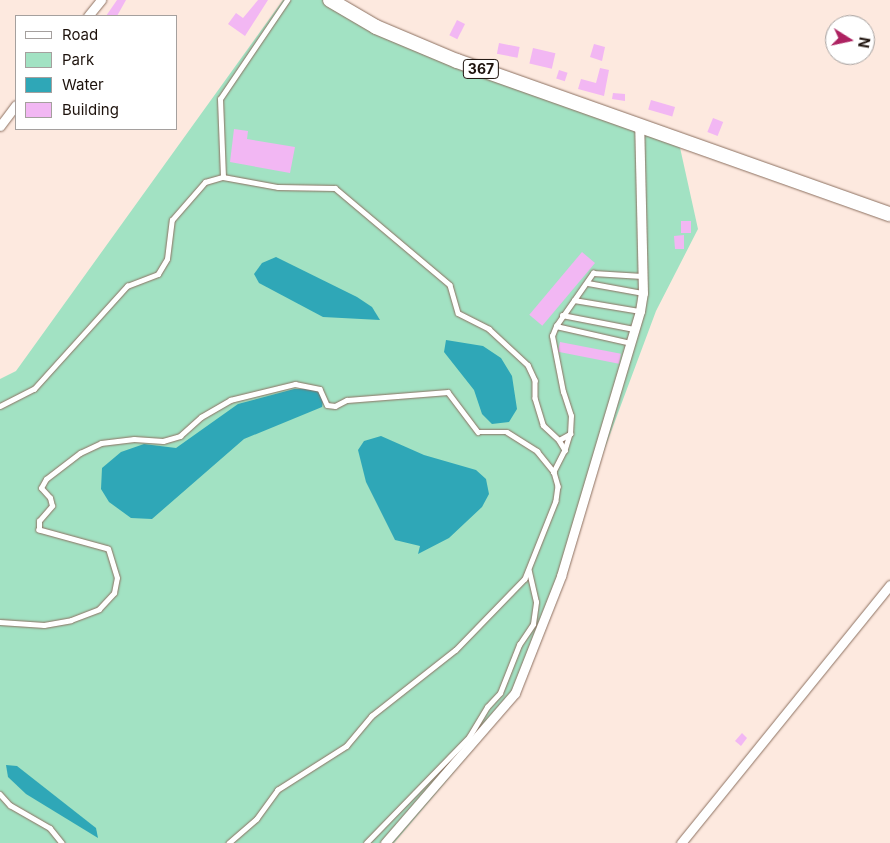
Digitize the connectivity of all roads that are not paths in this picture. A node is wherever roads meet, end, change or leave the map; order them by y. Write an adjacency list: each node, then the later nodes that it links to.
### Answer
1 (101, 0): 4 (street)
2 (287, 0): 8 (lane)
3 (330, 0): 6 (main road, 367)
4 (89, 15)
5 (15, 106): 7 (street)
6 (639, 123): 9 (main road, 367); 10 (street)
7 (0, 126)
8 (222, 177): 19 (lane); 21 (lane)
9 (890, 214)
10 (642, 276): 11 (lane); 12 (street)
11 (588, 283): 12 (lane); 13 (lane)
12 (643, 293): 14 (street)
13 (574, 300): 14 (lane); 15 (lane)
14 (640, 311): 17 (street)
15 (562, 315): 16 (lane); 17 (lane)
16 (556, 326): 18 (lane); 20 (lane)
17 (636, 329): 18 (street)
18 (631, 343): 31 (street)
19 (0, 406)
20 (570, 434): 21 (lane); 22 (lane)
21 (559, 440): 22 (lane)
22 (564, 450): 23 (lane)
23 (554, 472): 24 (lane); 26 (lane)
24 (529, 571): 29 (lane); 30 (lane)
25 (890, 585): 32 (street)
26 (0, 622)
27 (0, 794): 28 (lane)
28 (62, 843)
29 (229, 843)
30 (366, 843)
31 (385, 843)
32 (681, 843)

